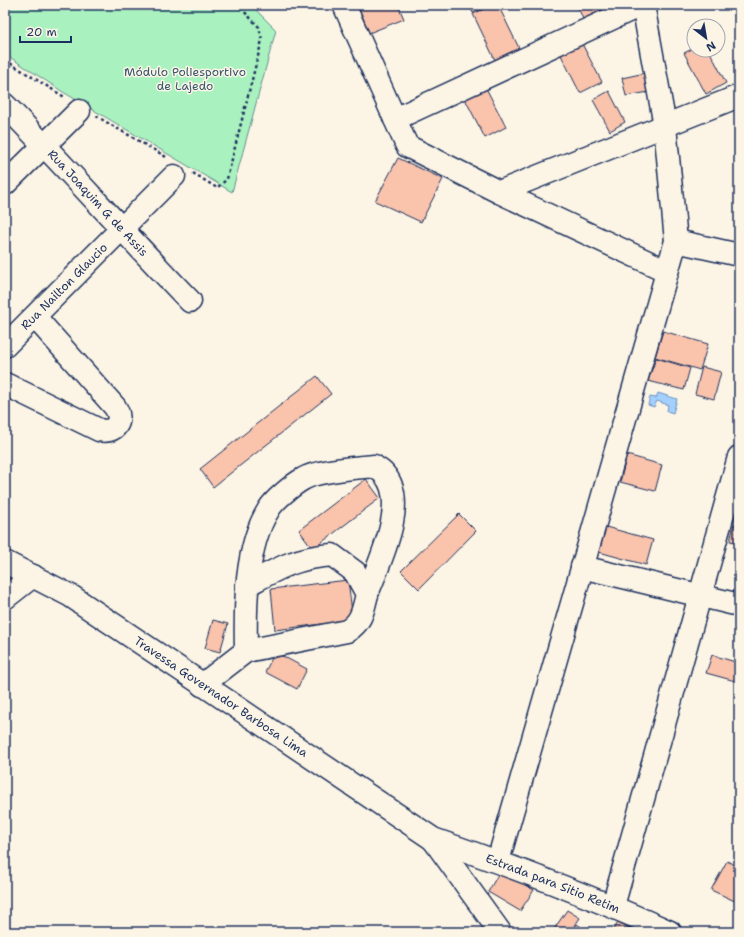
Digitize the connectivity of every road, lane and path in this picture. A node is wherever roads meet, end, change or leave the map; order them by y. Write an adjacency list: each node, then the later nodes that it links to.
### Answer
1 (238, 5): 11 (path)
2 (344, 5): 8 (street)
3 (642, 5): 8 (street); 9 (street)
4 (5, 60): 7 (path)
5 (739, 96): 9 (street)
6 (5, 105): 10 (street, Rua Joaquim G de Assis)
7 (80, 108): 10 (street); 11 (path)
8 (395, 119): 13 (street)
9 (665, 126): 13 (street); 15 (street)
10 (44, 145): 12 (street); 14 (street, Rua Joaquim G de Assis)
11 (179, 169): 14 (street, Rua Nailton Glaucio)
12 (5, 184)
13 (499, 192): 17 (street)
14 (121, 229): 18 (street, Rua Joaquim G de Assis); 19 (street, Rua Nailton Glaucio)
15 (676, 241): 16 (street); 17 (street)
16 (739, 255)
17 (667, 271): 24 (street)
18 (190, 301)
19 (35, 317): 20 (street, Rua Nailton Glaucio); 21 (street)
20 (5, 346)
21 (5, 384)
22 (739, 457): 28 (street)
23 (5, 562): 25 (street, Travessa Governador Barbosa Lima)
24 (582, 567): 28 (street); 34 (street)
25 (33, 576): 29 (street); 32 (street, Travessa Governador Barbosa Lima)
26 (247, 585): 27 (street); 27 (street); 31 (street)
27 (367, 594): 31 (street)
28 (700, 595): 30 (street); 35 (street)
29 (5, 598)
30 (739, 605)
31 (246, 651): 32 (street)
32 (202, 685): 33 (street, Travessa Governador Barbosa Lima)
33 (433, 839): 34 (street, Estrada para Sitio Retim); 36 (street)
34 (498, 861): 35 (street, Estrada para Sitio Retim)
35 (613, 906): 37 (street, Estrada para Sitio Retim)
36 (499, 932)
37 (670, 932)

